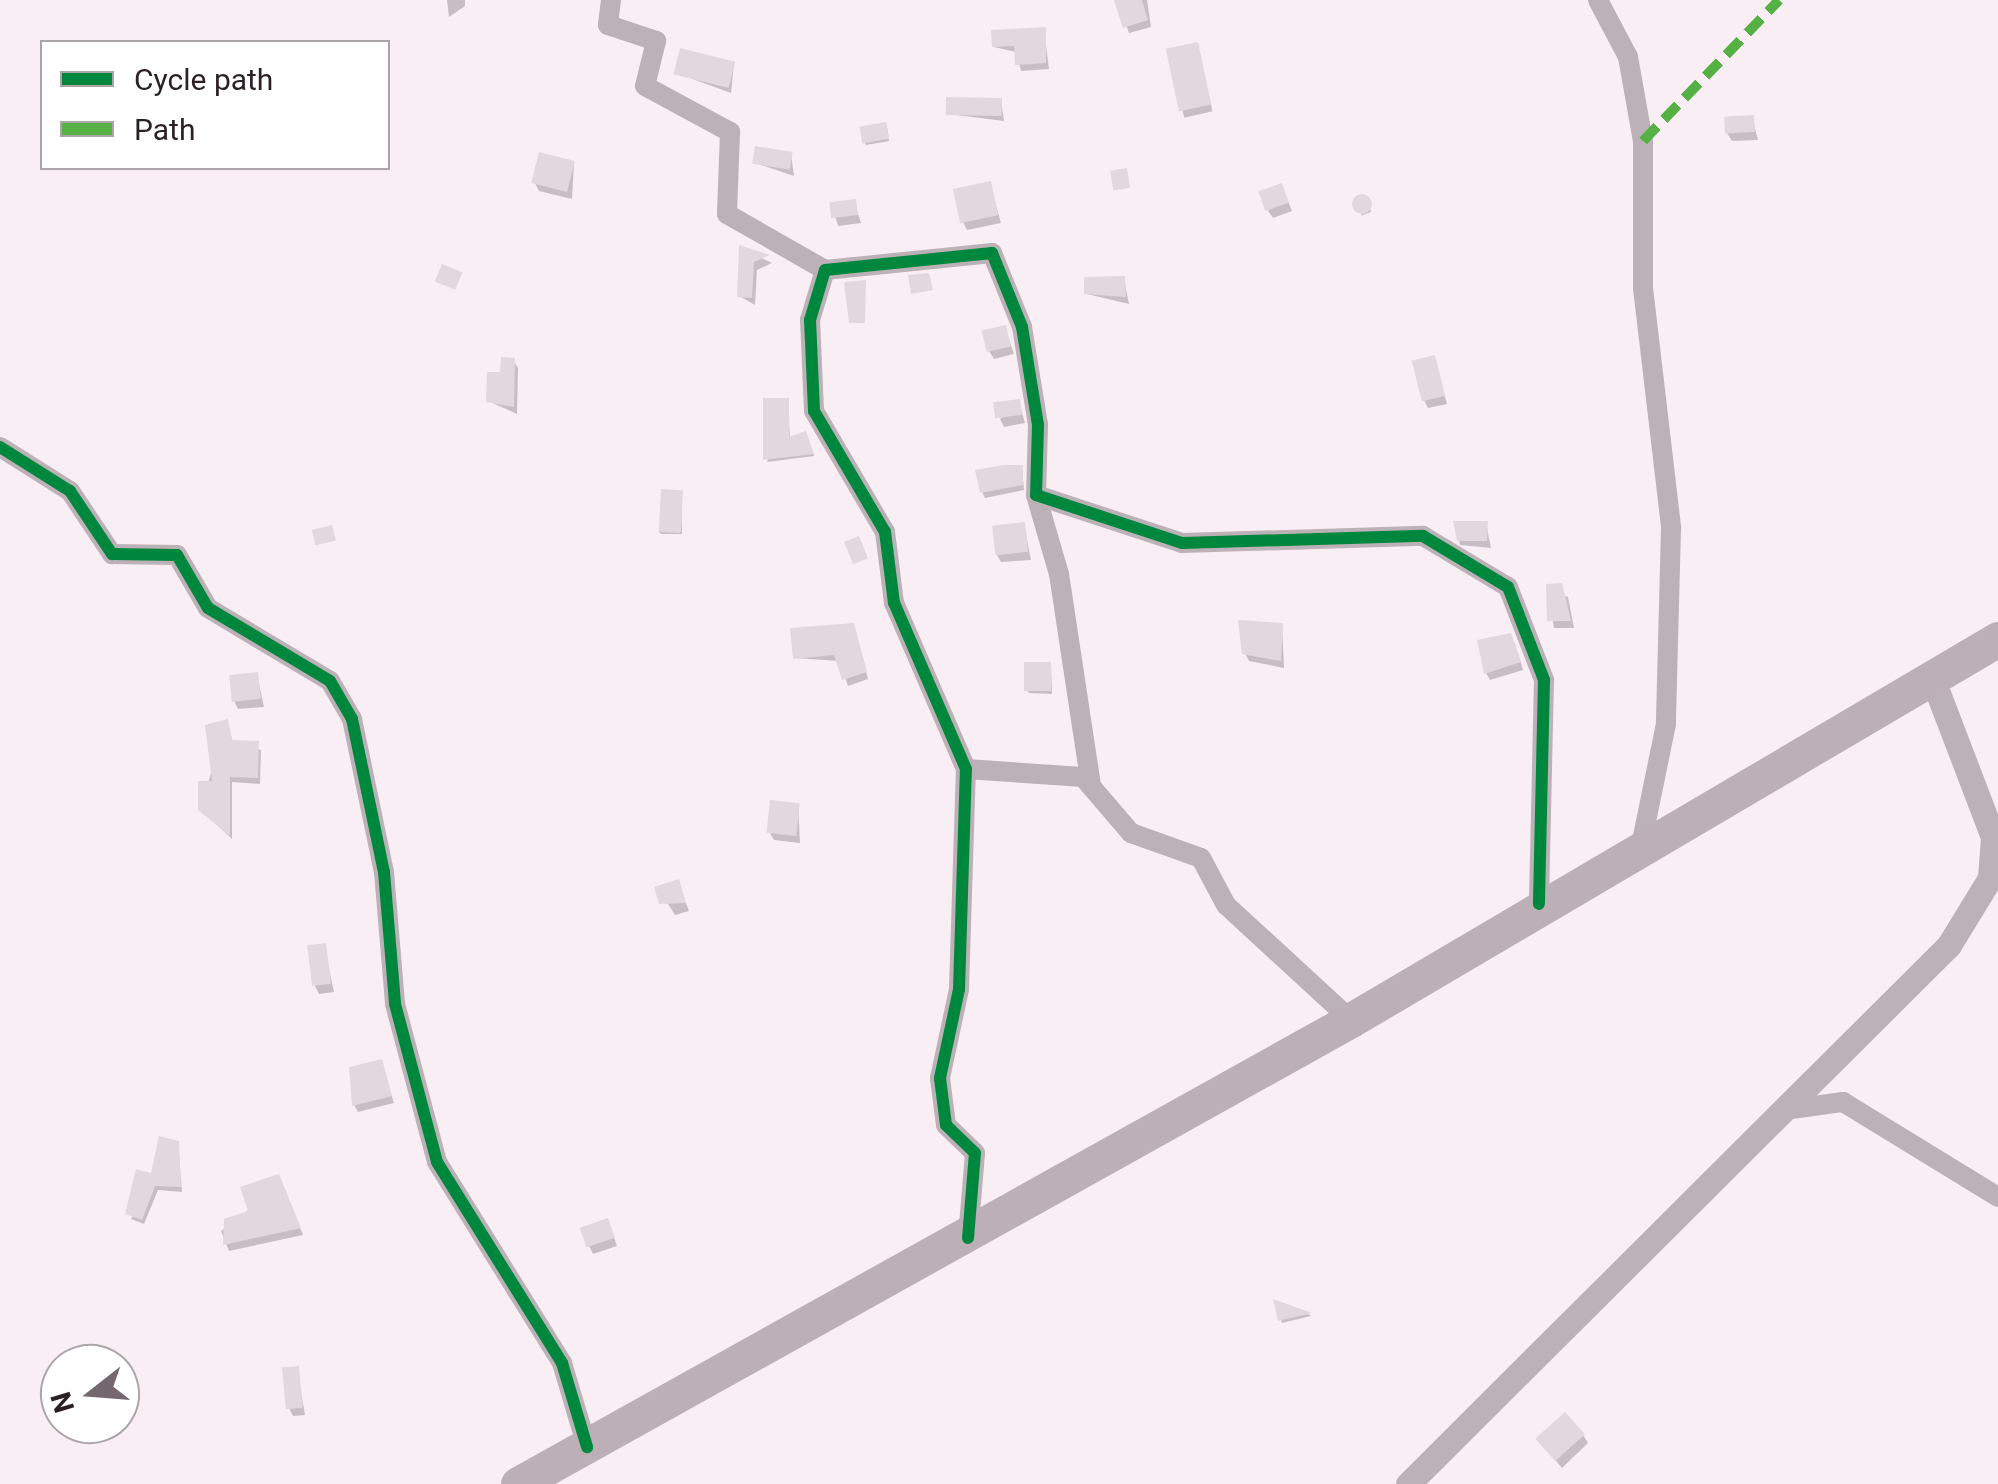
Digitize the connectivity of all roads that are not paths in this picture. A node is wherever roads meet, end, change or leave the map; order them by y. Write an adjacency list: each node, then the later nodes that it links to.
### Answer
1 (611, 0): 3 (street)
2 (1598, 0): 10 (street)
3 (824, 270): 5 (street); 8 (street)
4 (0, 448): 17 (street)
5 (1036, 495): 9 (street); 12 (street)
6 (1998, 639): 7 (highway)
7 (1932, 677): 10 (highway); 11 (street)
8 (966, 769): 9 (street); 16 (street)
9 (1091, 785): 13 (street)
10 (1641, 846): 12 (highway)
11 (1994, 874): 14 (street)
12 (1539, 904): 13 (highway)
13 (1350, 1020): 16 (highway)
14 (1784, 1110): 15 (street); 19 (street)
15 (1998, 1197)
16 (968, 1238): 17 (highway)
17 (587, 1446): 18 (highway)
18 (518, 1484)
19 (1408, 1484)

